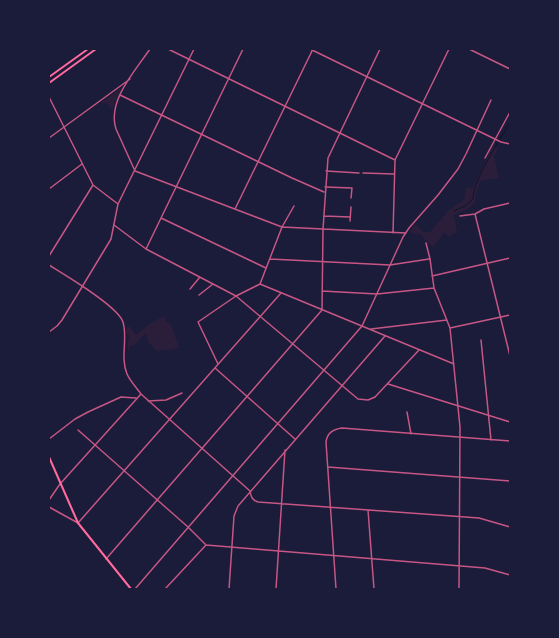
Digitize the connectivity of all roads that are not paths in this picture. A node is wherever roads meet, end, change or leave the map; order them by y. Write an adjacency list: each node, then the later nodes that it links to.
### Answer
1 (88, 49): 14 (main road)
2 (96, 49): 17 (main road)
3 (150, 49): 15 (street)
4 (168, 49): 11 (street)
5 (194, 49): 11 (street)
6 (243, 49): 16 (street)
7 (311, 49): 13 (street); 22 (street)
8 (380, 49): 13 (street)
9 (449, 49): 21 (street)
10 (468, 49): 12 (street)
11 (189, 59): 16 (street); 24 (street)
12 (510, 69)
13 (367, 76): 21 (street); 27 (street)
14 (49, 77)
15 (131, 78): 18 (street); 25 (street)
16 (229, 79): 22 (street); 28 (street)
17 (49, 83)
18 (120, 95): 24 (street); 36 (street)
19 (49, 97): 25 (street)
20 (492, 100): 26 (street)
21 (422, 104): 26 (street); 33 (street)
22 (285, 106): 27 (street); 34 (street)
23 (510, 112): 30 (street)
24 (162, 115): 28 (street); 36 (street)
25 (64, 127): 29 (street); 35 (street)
26 (477, 130): 30 (street); 62 (street)
27 (339, 133): 33 (street); 37 (street)
28 (202, 134): 34 (street); 42 (street)
29 (49, 138)
30 (497, 140): 31 (street); 32 (street)
31 (510, 144)
32 (485, 158)
33 (395, 160): 40 (street)
34 (258, 162): 45 (street); 51 (street)
35 (82, 164): 41 (street); 44 (street)
36 (135, 171): 42 (street); 48 (street)
37 (326, 171): 38 (street); 43 (street)
38 (360, 173)
39 (363, 173): 40 (street)
40 (394, 174): 61 (street)
41 (93, 185): 48 (street); 65 (street)
42 (176, 187): 51 (street); 56 (street)
43 (325, 187): 45 (street); 46 (street)
44 (49, 189)
45 (325, 192): 53 (street)
46 (352, 198)
47 (510, 203): 52 (street)
48 (118, 204): 58 (street)
49 (294, 206): 59 (street)
50 (351, 207): 55 (street)
51 (235, 209): 59 (street)
52 (475, 214): 54 (street); 70 (street)
53 (324, 216): 55 (street); 60 (street)
54 (460, 216)
55 (350, 217): 57 (street)
56 (161, 218): 64 (street); 73 (street)
57 (350, 221)
58 (114, 225): 64 (street); 78 (street)
59 (282, 227): 60 (street); 67 (street)
60 (323, 229): 61 (street); 69 (street)
61 (393, 232): 62 (street)
62 (406, 233): 72 (street)
63 (426, 243): 68 (street)
64 (146, 249): 75 (street)
65 (49, 256)
66 (510, 258): 70 (street)
67 (270, 259): 69 (street); 73 (street)
68 (430, 259): 72 (street); 74 (street)
69 (323, 262): 72 (street); 81 (street)
70 (487, 263): 74 (street); 89 (street)
71 (49, 265): 78 (street)
72 (390, 265): 83 (street)
73 (266, 268): 77 (street)
74 (432, 276): 79 (street)
75 (200, 277): 76 (street); 80 (street)
76 (213, 284): 84 (street); 85 (street)
77 (260, 284): 82 (street); 85 (street)
78 (82, 287): 94 (street); 107 (street)
79 (434, 288): 83 (street); 90 (street)
80 (190, 289)
81 (322, 291): 83 (street); 86 (street)
82 (281, 293): 86 (street); 88 (street)
83 (377, 294): 91 (street)
84 (199, 295)
85 (236, 296): 88 (street); 100 (street)
86 (322, 310): 91 (street); 97 (street)
87 (510, 315): 89 (street)
88 (260, 316): 97 (street); 100 (street)
89 (500, 317): 92 (street); 99 (street)
90 (447, 320): 92 (street); 93 (street)
91 (362, 326): 93 (street); 103 (street)
92 (450, 328): 101 (street)
93 (370, 330): 95 (street)
94 (49, 332)
95 (385, 336): 98 (street); 105 (street)
96 (481, 340): 113 (street)
97 (293, 344): 103 (street); 108 (street)
98 (419, 350): 101 (street); 104 (street)
99 (510, 356)
100 (218, 364): 102 (street)
101 (454, 364): 111 (street)
102 (215, 368): 108 (street); 114 (street)
103 (324, 371): 105 (street); 116 (street)
104 (388, 384): 105 (street); 111 (street)
105 (341, 386): 121 (street)
106 (182, 393): 110 (street)
107 (141, 394): 109 (street); 110 (street)
108 (247, 396): 116 (street); 125 (street)
109 (136, 398): 120 (street); 124 (street)
110 (148, 401): 114 (street)
111 (458, 406): 113 (street); 119 (street)
112 (407, 412): 118 (street)
113 (488, 415): 115 (street); 122 (street)
114 (170, 419): 125 (street); 129 (street)
115 (510, 422)
116 (278, 424): 121 (street); 130 (street)
117 (78, 430): 124 (street)
118 (411, 434): 119 (street); 128 (street)
119 (460, 438): 122 (street); 131 (street)
120 (49, 439)
121 (295, 439): 126 (street)
122 (491, 440): 123 (street)
123 (510, 441)
124 (95, 445): 129 (street); 133 (street)
125 (202, 448): 130 (street); 136 (street)
126 (285, 450): 134 (street); 137 (street)
127 (49, 457): 133 (main road)
128 (328, 467): 131 (street); 139 (street)
129 (124, 471): 136 (street); 142 (street)
130 (233, 475): 134 (street); 143 (street)
131 (460, 477): 132 (street); 141 (street)
132 (510, 482)
133 (60, 484): 135 (street); 142 (main road)
134 (250, 491): 137 (street); 146 (street)
135 (49, 500)
136 (157, 500): 143 (street); 149 (street)
137 (282, 503): 139 (street); 147 (street)
138 (49, 507): 142 (street)
139 (330, 507): 140 (street); 148 (street)
140 (368, 510): 141 (street); 150 (street)
141 (460, 517): 144 (street); 151 (street)
142 (78, 523): 149 (main road)
143 (188, 527): 145 (street); 154 (street)
144 (510, 527)
145 (206, 546): 146 (street); 155 (street)
146 (232, 548): 147 (street); 156 (street)
147 (279, 551): 148 (street); 157 (street)
148 (334, 556): 150 (street); 158 (street)
149 (106, 559): 153 (main road)
150 (372, 559): 151 (street); 159 (street)
151 (459, 566): 152 (street); 160 (street)
152 (510, 575)
153 (131, 589)
154 (135, 589)
155 (165, 589)
156 (229, 589)
157 (276, 589)
158 (336, 589)
159 (374, 589)
160 (459, 589)

